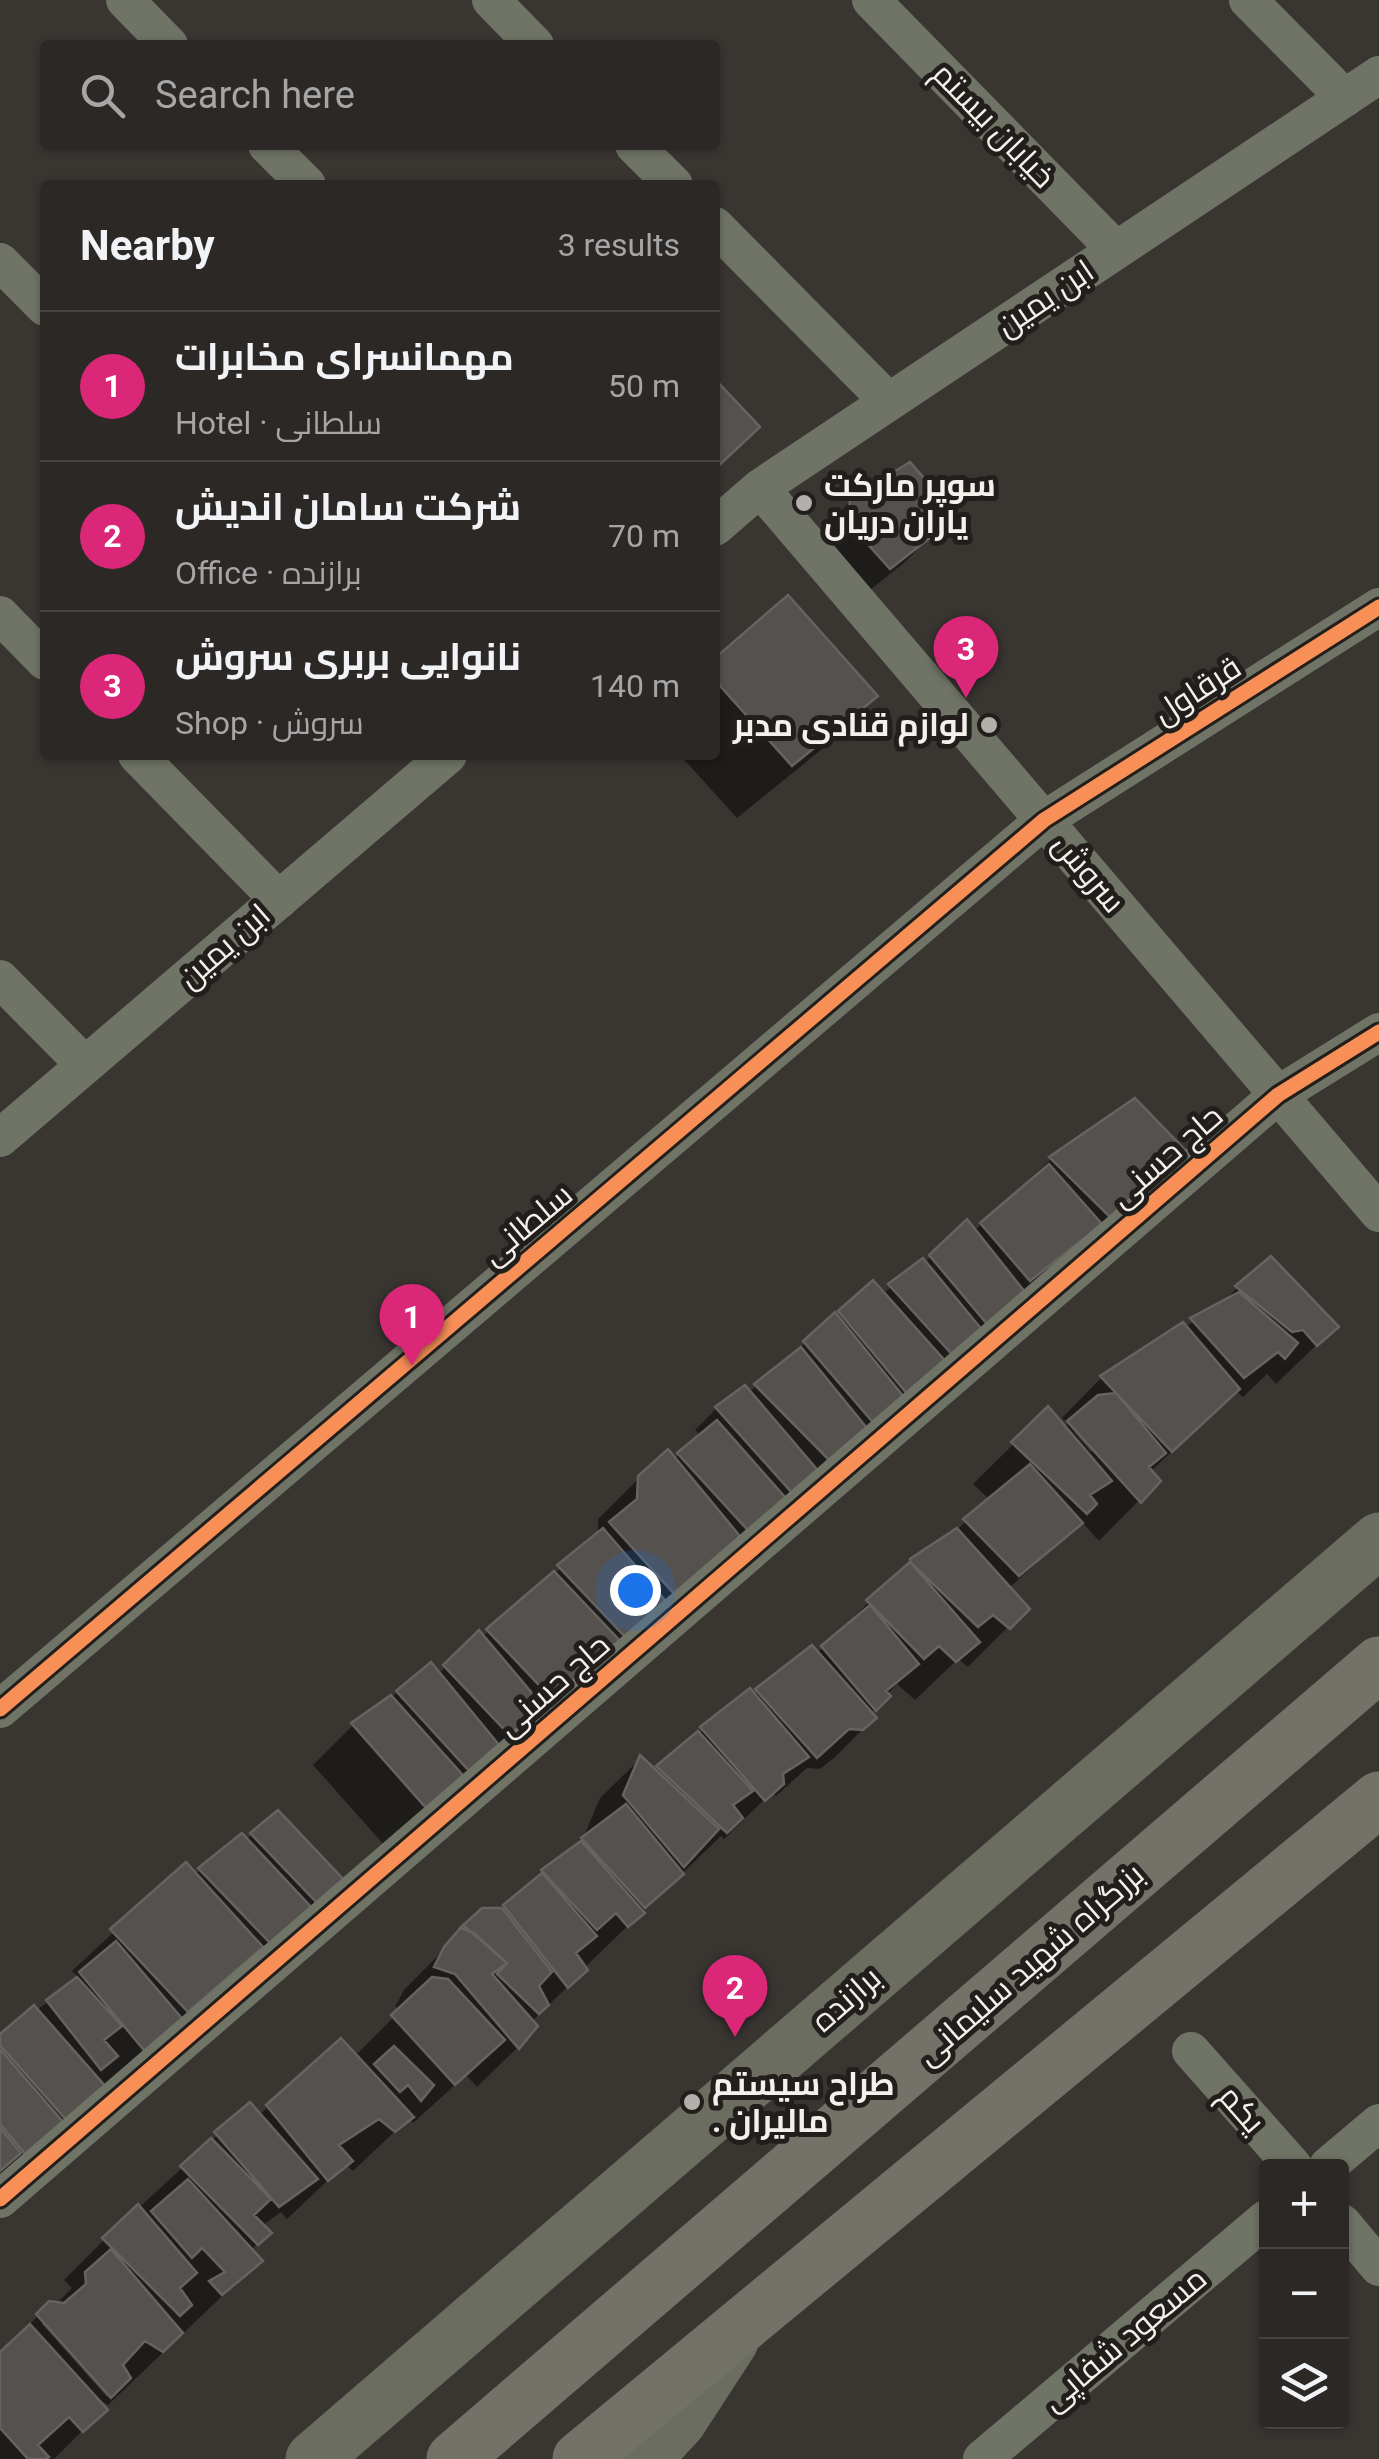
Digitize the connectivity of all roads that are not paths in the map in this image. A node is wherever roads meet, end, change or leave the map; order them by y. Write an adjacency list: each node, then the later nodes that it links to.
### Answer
1 (125, 0): 5 (street)
2 (491, 0): 6 (street)
3 (872, 0): 14 (street, خیابان بیستم)
4 (1248, 0): 8 (street)
5 (164, 40)
6 (530, 40)
7 (1379, 75): 8 (street, ابن یمین)
8 (1345, 98): 14 (street, ابن یمین)
9 (273, 150): 11 (street)
10 (639, 150): 12 (street)
11 (302, 180)
12 (669, 180)
13 (720, 231): 17 (street)
14 (1116, 250): 17 (street, ابن یمین)
15 (0, 262): 16 (street)
16 (40, 302)
17 (890, 402): 18 (street, ابن یمین)
18 (760, 488): 19 (street, ابن یمین); 25 (street, سروش)
19 (720, 523)
20 (1379, 607): 25 (street, قرقاول)
21 (0, 616): 22 (street)
22 (40, 657)
23 (142, 760): 26 (street)
24 (442, 760): 26 (street, ابن یمین)
25 (1044, 820): 30 (street, سروش); 35 (street, سلطانی)
26 (278, 900): 29 (street, ابن یمین)
27 (0, 979): 29 (street)
28 (1379, 1032): 30 (street, حاج حسنی)
29 (85, 1066): 31 (street, ابن یمین)
30 (1278, 1095): 32 (street, سروش); 41 (street, حاج حسنی)
31 (0, 1138)
32 (1379, 1213)
33 (1379, 1540): 46 (main road, برازنده)
34 (1379, 1664): 47 (highway, بزرگراه شهید سلیمانی)
35 (0, 1709)
36 (1379, 1799): 45 (highway)
37 (1192, 2051): 39 (street, یکم)
38 (1379, 2123): 40 (street)
39 (1288, 2159)
40 (1336, 2159)
41 (0, 2199)
42 (1259, 2225): 50 (street, مسعود شفاپی)
43 (1349, 2231): 44 (street)
44 (1379, 2267)
45 (738, 2332): 48 (highway); 49 (main road)
46 (313, 2459)
47 (454, 2459)
48 (580, 2459)
49 (644, 2459)
50 (982, 2459)

